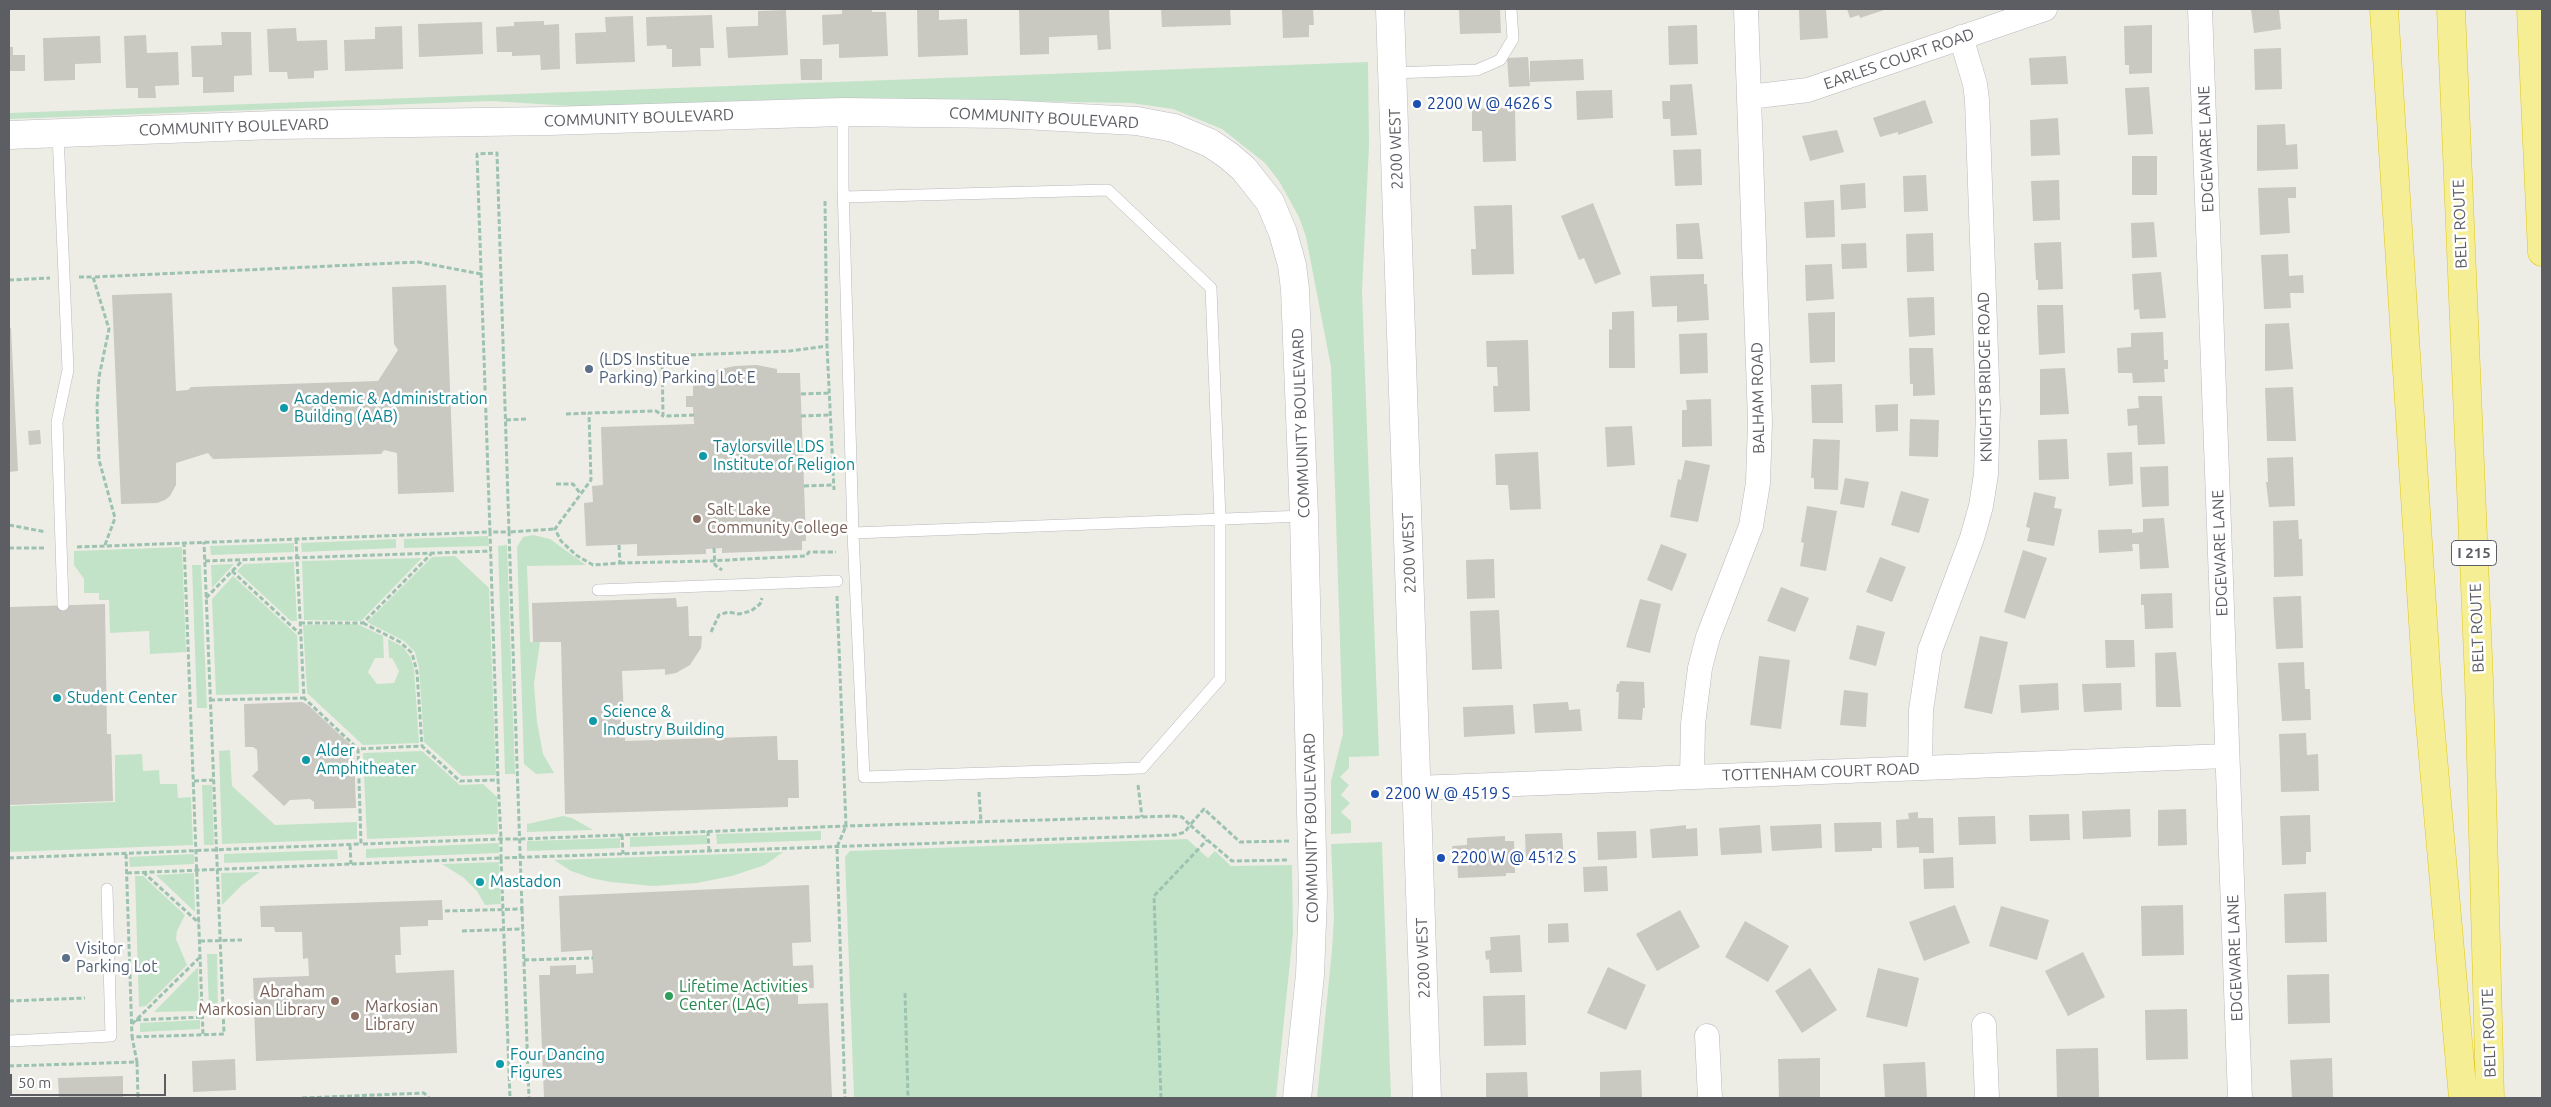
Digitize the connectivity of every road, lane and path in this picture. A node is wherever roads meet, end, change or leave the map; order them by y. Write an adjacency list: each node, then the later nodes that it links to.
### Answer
1 (1390, 9): 10 (street, 2200 WEST)
2 (1511, 9): 10 (lane)
3 (1746, 9): 11 (street, BALHAM ROAD)
4 (2046, 9): 9 (street, EARLES COURT ROAD)
5 (2200, 9): 71 (street, EDGEWARE LANE)
6 (2384, 9): 147 (highway)
7 (2451, 9): 148 (highway, BELT ROUTE / I 215)
8 (2531, 9): 16 (highway)
9 (1961, 37): 11 (street, EARLES COURT ROAD); 72 (street, KNIGHTS BRIDGE ROAD)
10 (1393, 72): 78 (street, 2200 WEST)
11 (1749, 96): 73 (street, BALHAM ROAD)
12 (843, 112): 13 (street, COMMUNITY BOULEVARD); 15 (lane); 33 (street, COMMUNITY BOULEVARD)
13 (58, 133): 14 (street, COMMUNITY BOULEVARD); 40 (lane)
14 (9, 135)
15 (844, 197): 34 (lane); 39 (lane)
16 (2542, 252)
17 (481, 274): 28 (path); 37 (path); 45 (path)
18 (827, 346): 25 (path)
19 (830, 393): 20 (path)
20 (801, 394)
21 (589, 413): 22 (path); 25 (path); 32 (path)
22 (566, 414)
23 (694, 415): 25 (path)
24 (830, 415): 26 (path)
25 (663, 416)
26 (802, 416)
27 (526, 419): 28 (path)
28 (506, 420): 38 (path)
29 (556, 484): 32 (path)
30 (834, 485): 31 (path)
31 (804, 486)
32 (580, 494): 36 (path)
33 (1304, 516): 34 (lane); 142 (street, COMMUNITY BOULEVARD)
34 (1220, 519): 39 (lane); 39 (lane)
35 (9, 525): 40 (path)
36 (555, 529): 38 (path); 56 (path)
37 (490, 532): 38 (path); 41 (path); 49 (path)
38 (509, 532): 86 (path)
39 (853, 533)
40 (61, 534): 46 (lane)
41 (296, 539): 43 (path); 52 (path)
42 (184, 542): 43 (path); 45 (path); 76 (path)
43 (204, 542): 55 (path)
44 (619, 545): 56 (path)
45 (105, 546): 46 (path)
46 (61, 547): 47 (path); 62 (lane)
47 (9, 548)
48 (714, 548): 54 (path)
49 (491, 551): 51 (path); 75 (path)
50 (836, 552): 54 (path)
51 (431, 553): 52 (path); 64 (path)
52 (297, 558): 53 (path); 63 (path)
53 (242, 560): 55 (path); 57 (path)
54 (714, 560): 56 (path)
55 (204, 561): 61 (path)
56 (620, 563)
57 (232, 571): 61 (path); 66 (path)
58 (837, 581): 59 (lane)
59 (598, 590)
60 (762, 593): 65 (path)
61 (206, 598): 68 (path)
62 (63, 605)
63 (300, 623): 64 (path); 66 (path)
64 (363, 623): 69 (path)
65 (711, 632)
66 (300, 634): 67 (path)
67 (304, 698): 68 (path); 70 (path)
68 (210, 700): 74 (path)
69 (422, 746): 70 (path); 75 (path)
70 (358, 749): 90 (path)
71 (2227, 756): 72 (street, TOTTENHAM COURT ROAD); 146 (street, EDGEWARE LANE)
72 (1920, 768): 73 (street, TOTTENHAM COURT ROAD)
73 (1692, 778): 78 (street, TOTTENHAM COURT ROAD)
74 (213, 780): 76 (path); 93 (path)
75 (498, 780): 87 (path)
76 (194, 781): 94 (path)
77 (1138, 785): 80 (path)
78 (1416, 788): 143 (street, 2200 WEST)
79 (979, 792): 81 (path)
80 (1142, 817): 81 (path); 82 (path)
81 (980, 822): 83 (path)
82 (1190, 825): 88 (path); 89 (path); 92 (path)
83 (846, 826): 84 (path); 92 (path)
84 (708, 831): 85 (path); 95 (path)
85 (622, 835): 86 (path); 97 (path)
86 (520, 838): 87 (path); 100 (path)
87 (501, 839): 90 (path); 99 (path)
88 (1207, 840): 101 (path); 141 (path)
89 (1290, 841)
90 (361, 844): 91 (path)
91 (350, 845): 93 (path); 102 (path)
92 (837, 847): 95 (path); 139 (path)
93 (216, 850): 94 (path); 103 (path)
94 (196, 851): 96 (path); 104 (path)
95 (709, 851): 97 (path)
96 (126, 854): 98 (path); 106 (path)
97 (622, 854): 100 (path)
98 (9, 858)
99 (501, 858): 100 (path); 102 (path); 108 (path)
100 (521, 858): 109 (path)
101 (1292, 860)
102 (351, 864): 103 (path)
103 (216, 868): 104 (path); 115 (path)
104 (197, 869): 105 (path); 111 (path)
105 (143, 872): 106 (path); 111 (path)
106 (127, 873): 126 (path)
107 (106, 889): 131 (lane)
108 (503, 909): 109 (path); 110 (path); 113 (path)
109 (522, 909): 112 (path)
110 (445, 911)
111 (199, 924): 117 (path)
112 (523, 929): 113 (path); 120 (path)
113 (504, 930): 114 (path); 137 (path)
114 (462, 932)
115 (220, 940): 116 (path); 117 (path); 128 (path)
116 (242, 940)
117 (200, 941): 118 (path)
118 (200, 958): 124 (path); 125 (path)
119 (593, 958): 120 (path)
120 (524, 960): 138 (path)
121 (905, 993): 140 (path)
122 (85, 998): 123 (path)
123 (9, 1001)
124 (202, 1017): 125 (path); 128 (path)
125 (136, 1020): 126 (path)
126 (132, 1024): 130 (path)
127 (1984, 1025): 145 (street)
128 (203, 1034): 130 (path)
129 (1707, 1036): 144 (street)
130 (132, 1037): 132 (path)
131 (9, 1041)
132 (137, 1062): 133 (path); 134 (path)
133 (9, 1066)
134 (138, 1098)
135 (302, 1098): 136 (path)
136 (429, 1098)
137 (510, 1098)
138 (529, 1098)
139 (845, 1098)
140 (908, 1098)
141 (1161, 1098)
142 (1297, 1098)
143 (1427, 1098)
144 (1710, 1098)
145 (1987, 1098)
146 (2240, 1098)
147 (2462, 1098)
148 (2490, 1098)

